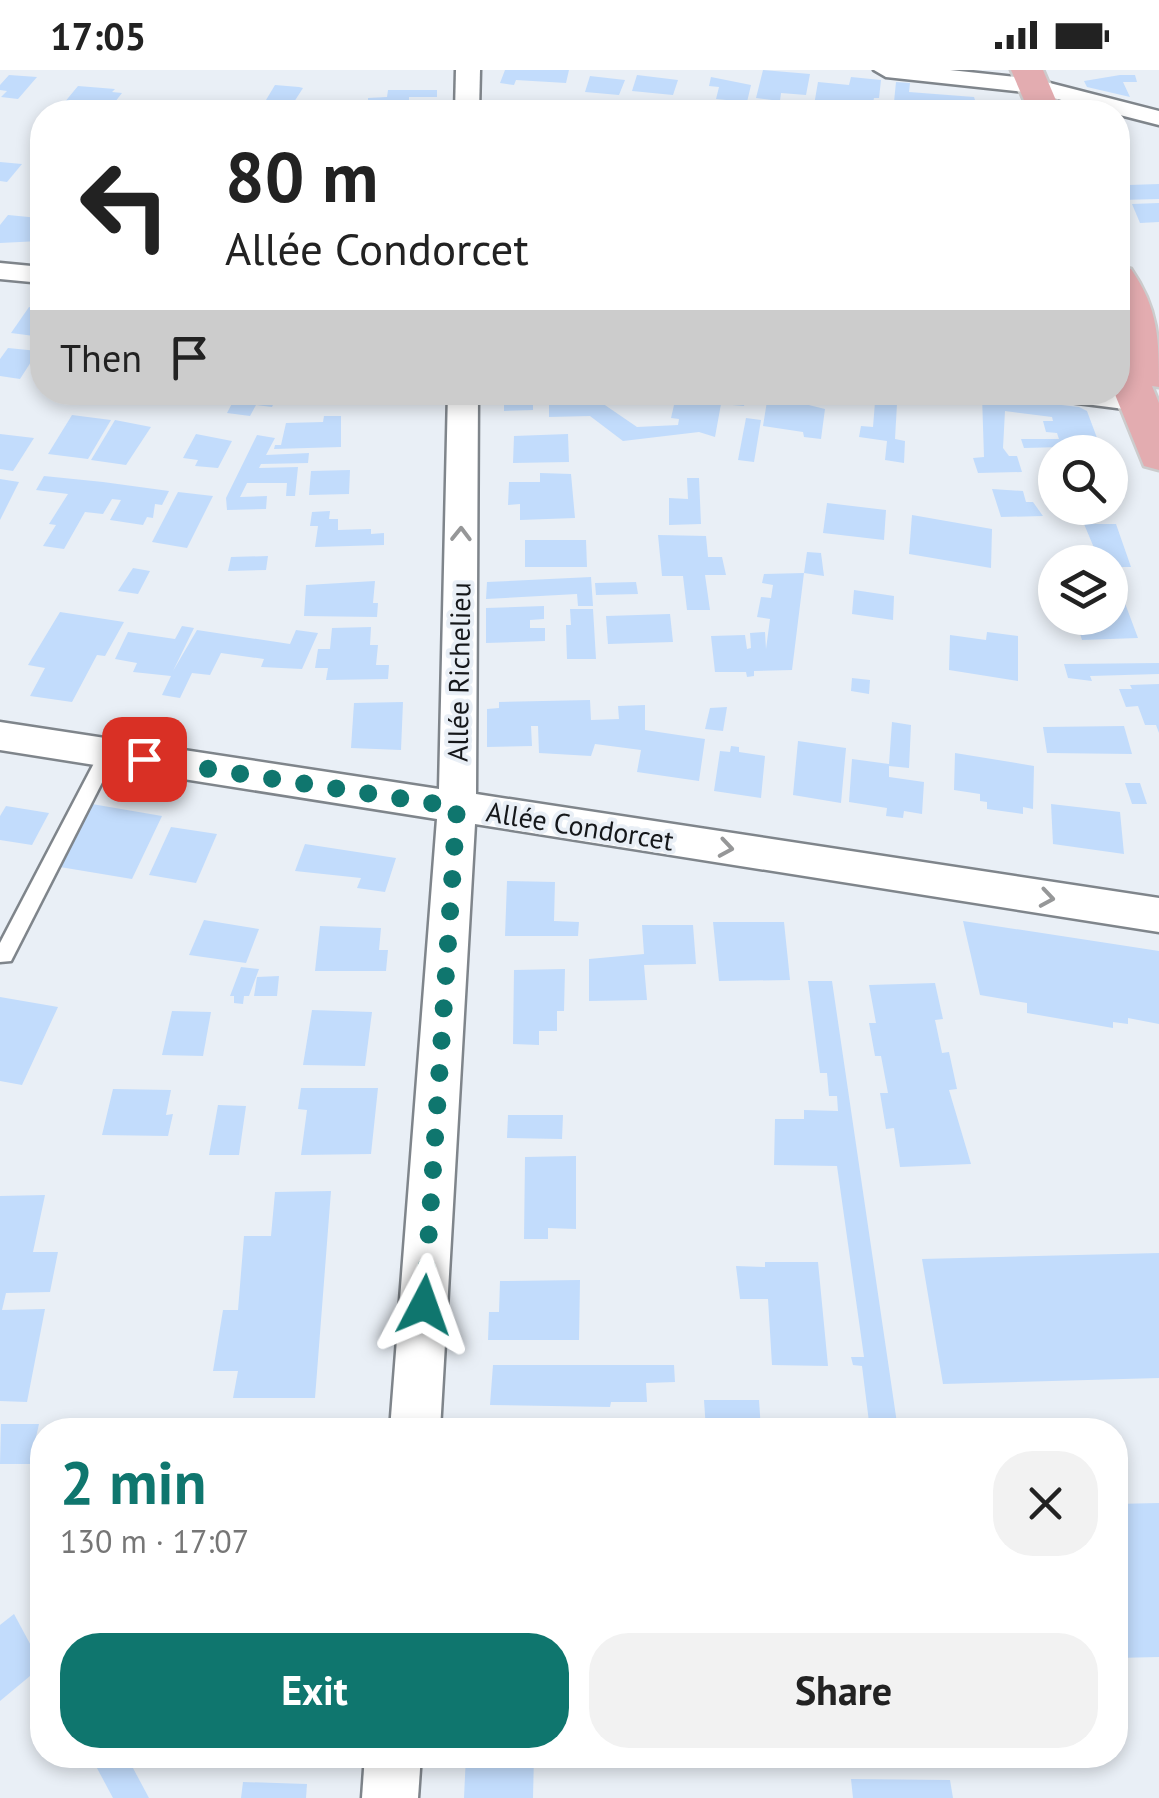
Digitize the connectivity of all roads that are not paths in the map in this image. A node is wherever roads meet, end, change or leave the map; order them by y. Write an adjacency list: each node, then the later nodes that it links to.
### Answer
1 (468, 70): 5 (street)
2 (886, 70): 4 (street)
3 (1071, 70): 4 (street)
4 (1021, 89): 6 (street)
5 (467, 100)
6 (1073, 100)
7 (1130, 112): 8 (street)
8 (1159, 118)
9 (0, 270): 10 (street)
10 (30, 274)
11 (1130, 319): 13 (main road)
12 (1130, 364): 13 (main road)
13 (1150, 388): 15 (main road)
14 (463, 405): 18 (street, Allée Richelieu, one-way to 14)
15 (1159, 456)
16 (0, 736): 17 (street, Allée Condorcet)
17 (108, 754): 18 (street, Allée Condorcet); 20 (lane)
18 (457, 807): 19 (street, Allée Condorcet, one-way to 19); 21 (street, Allée Richelieu)
19 (1159, 915)
20 (4, 955)
21 (417, 1418)
22 (392, 1768): 23 (street)
23 (390, 1798)

